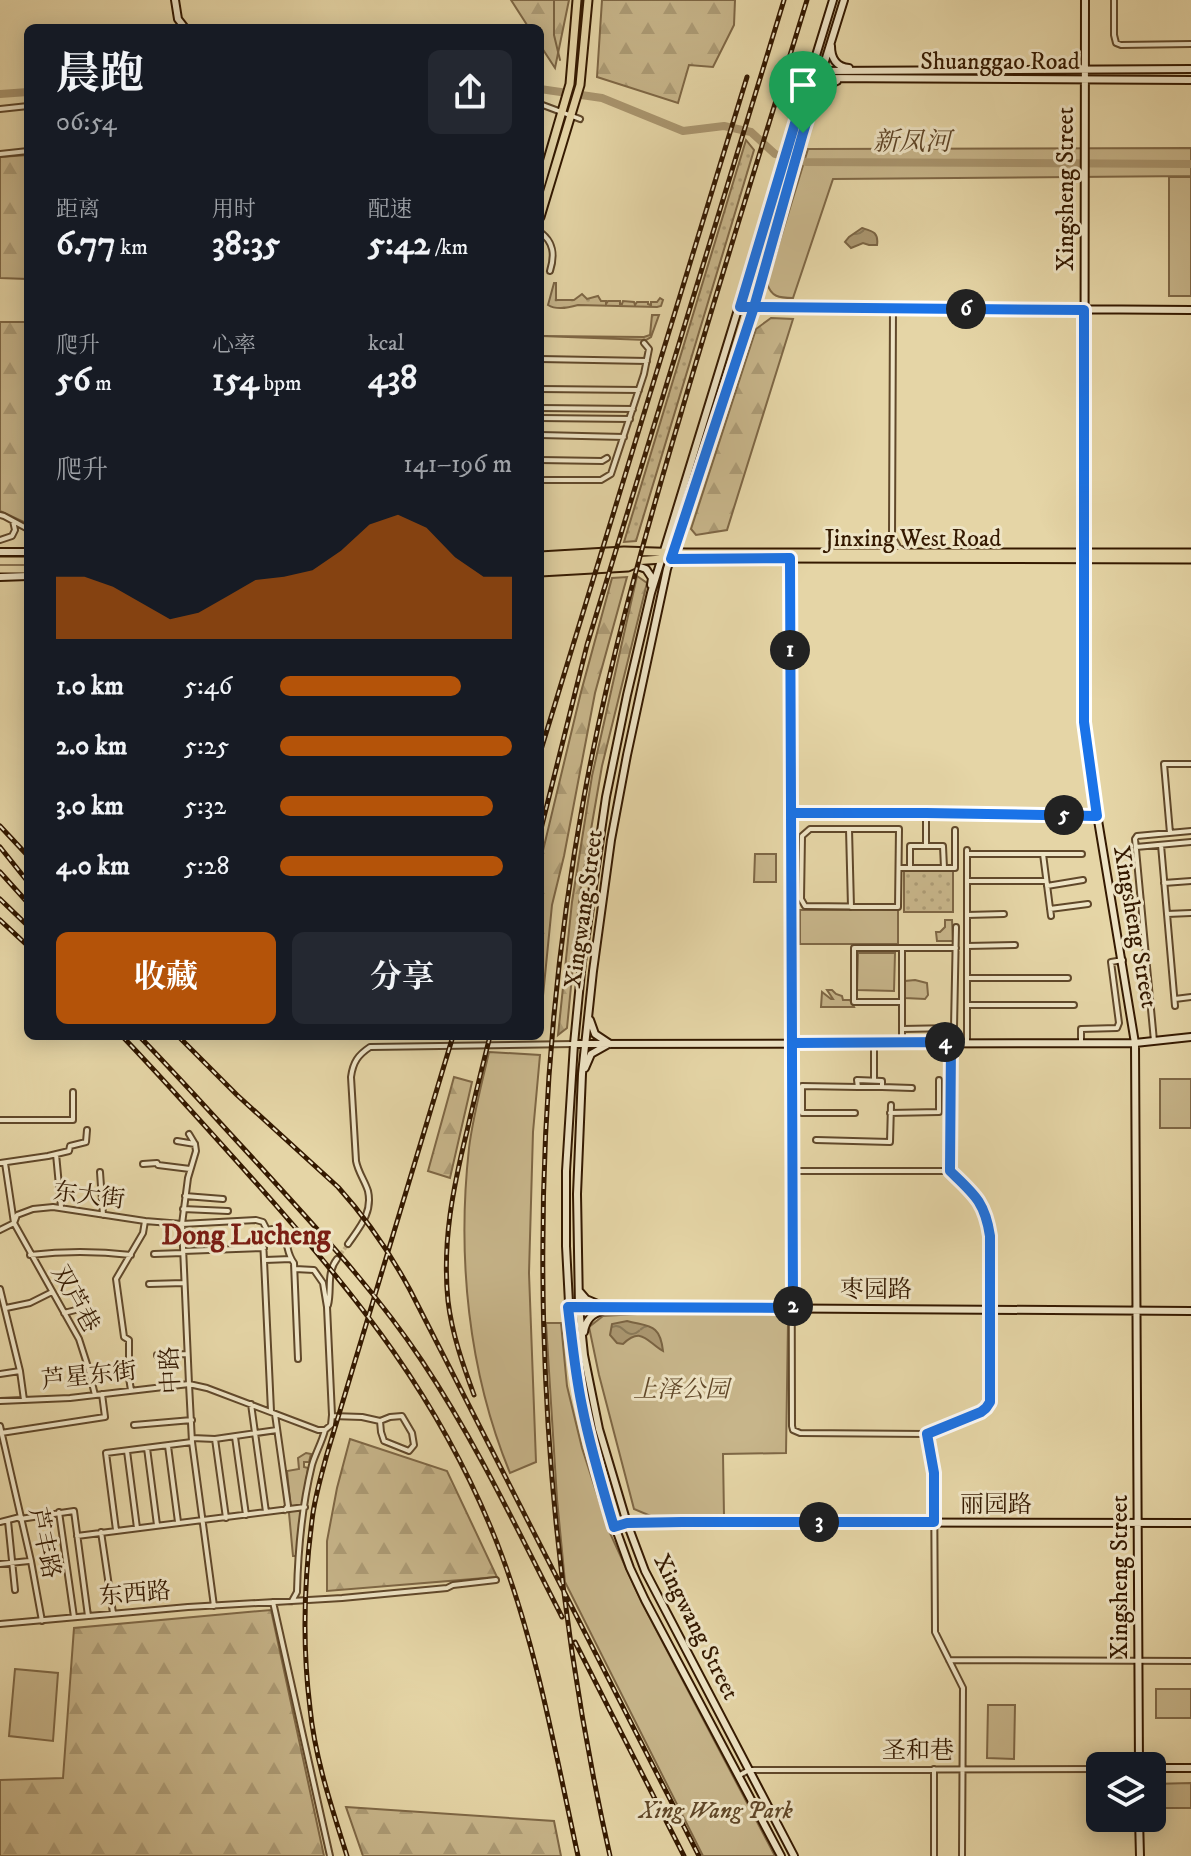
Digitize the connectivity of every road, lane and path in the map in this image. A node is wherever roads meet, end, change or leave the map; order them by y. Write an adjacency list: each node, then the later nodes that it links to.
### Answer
1 (175, 0): 10 (street)
2 (577, 0): 8 (main road)
3 (588, 0): 9 (main road)
4 (833, 0): 14 (street, Xingwang Street)
5 (844, 0): 12 (street, Xingwang Street)
6 (1085, 0): 17 (street, Xingsheng Street)
7 (1114, 0): 13 (street)
8 (577, 11): 9 (main road); 11 (main road)
9 (588, 12): 15 (main road)
10 (182, 24)
11 (574, 40): 15 (main road); 28 (main road)
12 (830, 44): 14 (street); 18 (street); 20 (street, Xingwang Street)
13 (1191, 44)
14 (819, 45): 19 (street, Xingwang Street)
15 (584, 47): 30 (main road)
16 (1191, 69): 17 (street, Shuanggao Road)
17 (1085, 70): 18 (street, Shuanggao Road); 22 (street, Xingsheng Street)
18 (877, 71): 20 (street, Shuanggao Road)
19 (810, 73): 20 (street, Shuanggao Road); 24 (street, Xingwang Street)
20 (820, 75): 21 (street, Shuanggao Road); 25 (street, Xingwang Street)
21 (843, 79): 22 (street, Shuanggao Road); 31 (street)
22 (1085, 80): 23 (street, Shuanggao Road); 41 (street, Xingsheng Street)
23 (1191, 80)
24 (805, 90): 25 (street); 38 (street, Xingwang Street)
25 (815, 93): 31 (street, Xingwang Street)
26 (544, 105): 28 (street)
27 (24, 106): 29 (street)
28 (563, 108): 30 (street); 34 (main road)
29 (0, 109)
30 (576, 117): 35 (main road)
31 (803, 133): 39 (street, Xingwang Street)
32 (24, 151): 33 (street)
33 (0, 154)
34 (544, 173)
35 (544, 206)
36 (544, 234): 37 (street)
37 (550, 271)
38 (740, 307): 39 (street); 66 (street, Xingwang Street)
39 (754, 307): 40 (street); 66 (street, Xingwang Street)
40 (893, 308): 41 (street); 60 (street)
41 (1084, 310): 42 (street); 67 (street, Xingsheng Street)
42 (1191, 310)
43 (644, 343): 45 (street)
44 (544, 359): 45 (street)
45 (647, 361): 47 (street)
46 (544, 389): 47 (street)
47 (639, 390): 49 (street)
48 (544, 408): 49 (street)
49 (633, 409): 51 (street)
50 (544, 418): 51 (street)
51 (630, 419): 53 (street)
52 (544, 435): 53 (street)
53 (624, 437): 56 (street)
54 (607, 458): 55 (street)
55 (544, 460)
56 (544, 480)
57 (0, 515): 58 (street)
58 (13, 521): 59 (street); 61 (street)
59 (24, 527)
60 (892, 536): 64 (street); 65 (street)
61 (0, 540)
62 (0, 552): 63 (street)
63 (24, 552)
64 (878, 553): 65 (main road, Jinxing West Road); 66 (main road, Jinxing West Road)
65 (908, 553): 67 (main road, Jinxing West Road)
66 (668, 556): 69 (main road, Jinxing West Road); 70 (main road, Jinxing West Road); 74 (main road); 82 (street, Xingwang Street); 127 (street, Xingwang Street)
67 (1084, 556): 68 (main road, Jinxing West Road); 69 (main road, Jinxing West Road); 86 (street, Xingsheng Street)
68 (1191, 556)
69 (790, 558): 84 (street)
70 (644, 560): 73 (main road, Jinxing West Road); 77 (main road)
71 (0, 561): 72 (main road)
72 (24, 561)
73 (616, 562): 75 (main road, Jinxing West Road); 77 (street)
74 (544, 563)
75 (544, 564)
76 (544, 564): 77 (main road)
77 (633, 564): 82 (street)
78 (0, 569): 79 (main road)
79 (24, 569)
80 (24, 576): 81 (street)
81 (0, 577)
82 (651, 593): 138 (street, Xingwang Street)
83 (1191, 764): 90 (street)
84 (791, 813): 85 (street); 136 (street)
85 (926, 813): 86 (street); 93 (street)
86 (1097, 816): 118 (street, Xingsheng Street)
87 (849, 829): 97 (street); 106 (street); 106 (street)
88 (955, 830): 99 (street)
89 (1191, 831): 90 (street)
90 (1170, 833): 94 (street)
91 (1191, 842): 92 (street)
92 (1161, 845): 94 (street); 104 (street)
93 (926, 846): 98 (street); 99 (street)
94 (1136, 847): 130 (street)
95 (1043, 854): 96 (street); 101 (street); 103 (street)
96 (1082, 854)
97 (899, 868): 98 (street); 106 (street)
98 (910, 868): 99 (street)
99 (944, 868)
100 (1083, 880): 103 (street)
101 (967, 881): 103 (street); 111 (street)
102 (1191, 881): 104 (street)
103 (1047, 883): 107 (street)
104 (1164, 883): 110 (street)
105 (1088, 904): 107 (street)
106 (851, 907)
107 (1050, 909): 112 (street)
108 (1191, 913): 110 (street)
109 (1004, 914): 111 (street)
110 (1167, 914): 122 (street)
111 (967, 915): 115 (street)
112 (1051, 916)
113 (956, 927): 117 (street)
114 (1015, 945): 115 (street)
115 (967, 946): 119 (street)
116 (902, 948): 117 (street); 123 (street); 123 (street)
117 (956, 948): 128 (street)
118 (1123, 960): 135 (street); 137 (street, Xingsheng Street)
119 (967, 978): 120 (street); 124 (street)
120 (1068, 978)
121 (1191, 997): 122 (street)
122 (1175, 999): 126 (street)
123 (902, 1002): 128 (street)
124 (967, 1005): 125 (street); 134 (street)
125 (1074, 1005)
126 (1175, 1006)
127 (589, 1017): 139 (street, Xingwang Street); 140 (street)
128 (902, 1029): 132 (street)
129 (1191, 1037): 130 (street)
130 (1154, 1041): 137 (street)
131 (874, 1042): 132 (street); 136 (street); 142 (street)
132 (902, 1042): 133 (street)
133 (951, 1042): 134 (street); 162 (street)
134 (967, 1042): 135 (street)
135 (1081, 1042): 137 (street)
136 (792, 1043): 140 (street); 161 (street)
137 (1135, 1043): 198 (street, Xingsheng Street)
138 (574, 1044): 139 (street); 175 (street); 192 (street, Xingwang Street)
139 (584, 1044): 140 (street); 141 (street, Xingwang Street)
140 (610, 1044): 141 (street)
141 (582, 1074): 187 (street, Xingwang Street)
142 (874, 1080): 144 (street); 145 (street)
143 (939, 1080): 150 (street)
144 (858, 1087): 145 (street); 149 (street)
145 (882, 1087): 146 (street)
146 (912, 1088)
147 (73, 1092): 151 (street)
148 (891, 1105): 150 (street)
149 (855, 1113)
150 (890, 1113): 154 (street)
151 (0, 1120)
152 (87, 1130): 157 (street)
153 (189, 1134): 156 (street)
154 (816, 1140)
155 (177, 1141): 156 (street)
156 (195, 1144): 160 (street, 中路)
157 (56, 1154): 158 (street); 166 (street)
158 (2, 1163): 171 (street, 双芦巷)
159 (143, 1164): 160 (street)
160 (190, 1169): 164 (street, 中路)
161 (792, 1171): 162 (street); 196 (street)
162 (950, 1171): 197 (street)
163 (100, 1172): 169 (street)
164 (185, 1196): 165 (street); 167 (street, 中路)
165 (223, 1199)
166 (61, 1208): 169 (street, 东大街); 171 (street, 东大街)
167 (183, 1209): 168 (street); 172 (street, 中路)
168 (228, 1211)
169 (103, 1215): 170 (street, 东大街)
170 (145, 1221): 172 (street, 东大街); 180 (street)
171 (14, 1223): 173 (street, 东大街); 179 (street, 双芦巷)
172 (182, 1224): 174 (street, 东大街); 177 (street, 中路)
173 (0, 1230)
174 (267, 1230): 176 (street); 181 (street)
175 (348, 1244)
176 (264, 1248): 177 (street); 183 (street)
177 (183, 1252): 178 (street); 185 (street, 中路)
178 (154, 1254)
179 (30, 1255): 180 (street); 189 (street, 双芦巷)
180 (131, 1255): 208 (street)
181 (291, 1259): 183 (street); 184 (street)
182 (337, 1259): 191 (street)
183 (265, 1260): 214 (street)
184 (295, 1269): 191 (street); 204 (street)
185 (184, 1283): 186 (street); 202 (street, 中路)
186 (149, 1284)
187 (578, 1287): 193 (street, Xingwang Street); 194 (street)
188 (0, 1289): 195 (street)
189 (52, 1292): 195 (street); 200 (street, 双芦巷)
190 (87, 1307): 200 (street)
191 (327, 1307): 215 (street)
192 (568, 1307): 193 (street, 枣园路); 248 (street, Xingwang Street)
193 (579, 1307): 194 (street, 枣园路); 201 (street, Xingwang Street)
194 (616, 1307): 196 (street, 枣园路); 201 (street)
195 (6, 1308): 205 (street)
196 (793, 1308): 197 (street, 枣园路); 223 (street)
197 (990, 1309): 198 (street, 枣园路); 223 (street)
198 (1136, 1310): 199 (street, 枣园路); 245 (street, Xingsheng Street)
199 (1191, 1311)
200 (64, 1313): 210 (street, 双芦巷)
201 (583, 1339): 244 (street, Xingwang Street)
202 (187, 1354): 203 (street); 207 (street, 中路)
203 (157, 1355)
204 (298, 1359)
205 (20, 1371): 206 (street); 211 (street)
206 (0, 1374)
207 (189, 1384): 208 (street, 芦星东街); 213 (street, 芦星东街); 216 (street, 中路)
208 (131, 1390): 209 (street, 芦星东街)
209 (102, 1394): 210 (street, 芦星东街); 219 (street)
210 (95, 1395): 211 (street, 芦星东街)
211 (24, 1400): 212 (street, 芦星东街)
212 (0, 1401)
213 (251, 1404): 214 (street, 芦星东街); 222 (street)
214 (273, 1412): 220 (street); 221 (street, 芦星东街)
215 (332, 1416): 217 (street); 221 (street)
216 (192, 1420): 218 (street); 226 (street, 中路)
217 (380, 1421): 217 (street)
218 (134, 1425)
219 (1, 1430): 230 (street, 芦丰路)
220 (277, 1430): 222 (street); 233 (street)
221 (325, 1430): 232 (street)
222 (255, 1433): 224 (street); 235 (street)
223 (927, 1434): 243 (street)
224 (235, 1437): 225 (street); 236 (street)
225 (215, 1439): 226 (street); 238 (street)
226 (192, 1440): 227 (street); 239 (street, 中路)
227 (168, 1446): 228 (street); 242 (street)
228 (147, 1448): 229 (street); 247 (street)
229 (127, 1451): 249 (street); 250 (street)
230 (8, 1461): 231 (street); 237 (street, 芦丰路)
231 (0, 1462)
232 (305, 1507): 233 (street); 258 (street)
233 (285, 1510): 235 (street)
234 (59, 1512): 237 (street); 252 (street); 263 (street)
235 (266, 1512): 236 (street)
236 (246, 1515): 238 (street)
237 (20, 1518): 240 (street); 253 (street, 芦丰路)
238 (226, 1518): 239 (street)
239 (203, 1519): 242 (street); 260 (street, 中路)
240 (8, 1521): 241 (street); 254 (street)
241 (0, 1522)
242 (178, 1522): 247 (street)
243 (934, 1522): 244 (street, 丽园路); 245 (street, 丽园路); 266 (street)
244 (627, 1523): 248 (street, 丽园路); 275 (street, Xingwang Street)
245 (1138, 1523): 246 (street, 丽园路); 267 (street, Xingsheng Street)
246 (1191, 1523)
247 (157, 1525): 249 (street)
248 (614, 1527): 276 (street, Xingwang Street)
249 (137, 1528): 250 (street)
250 (116, 1530): 251 (street)
251 (101, 1532): 252 (street); 261 (street)
252 (77, 1536): 262 (street)
253 (31, 1561): 254 (street); 264 (street, 芦丰路)
254 (12, 1563): 255 (street); 257 (street)
255 (0, 1564)
256 (496, 1580): 258 (street, 东西路)
257 (15, 1590)
258 (292, 1601): 259 (street, 东西路)
259 (273, 1602): 260 (street, 东西路); 278 (street)
260 (214, 1606): 261 (street, 东西路)
261 (113, 1614): 262 (street, 东西路)
262 (88, 1616): 263 (street, 东西路)
263 (74, 1617): 264 (street, 东西路)
264 (42, 1621): 265 (street, 东西路)
265 (0, 1624)
266 (949, 1660): 267 (street); 273 (street)
267 (1139, 1661): 268 (street); 269 (street, Xingsheng Street)
268 (1191, 1661)
269 (1139, 1752)
270 (1166, 1768): 271 (street)
271 (1191, 1768)
272 (934, 1769): 273 (street, 圣和巷); 275 (street, 圣和巷); 281 (street)
273 (963, 1769): 274 (street, 圣和巷); 282 (street)
274 (1086, 1769)
275 (749, 1770): 276 (street, 圣和巷); 280 (street, Xingwang Street)
276 (738, 1776): 279 (street, Xingwang Street)
277 (1139, 1832): 283 (street)
278 (330, 1856)
279 (781, 1856)
280 (794, 1856)
281 (934, 1856)
282 (962, 1856)
283 (1140, 1856)

